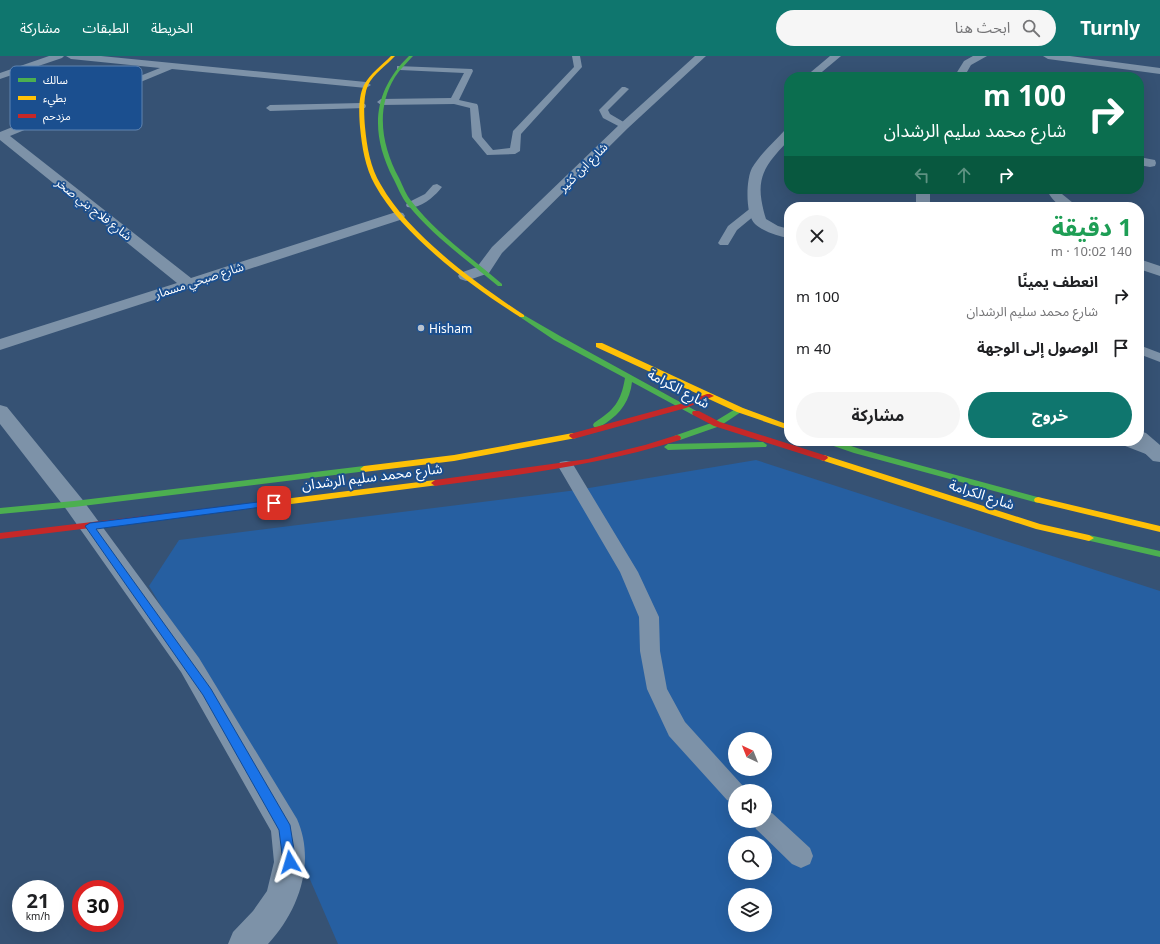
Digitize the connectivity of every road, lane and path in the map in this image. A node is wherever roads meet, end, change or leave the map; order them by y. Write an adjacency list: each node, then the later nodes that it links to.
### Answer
1 (59, 56): 12 (street)
2 (71, 56): 13 (street)
3 (393, 56): 22 (street)
4 (411, 56): 14 (street)
5 (576, 56): 24 (lane)
6 (701, 56): 28 (street, شارع ابن كثير)
7 (836, 56): 16 (street)
8 (982, 56): 17 (street)
9 (1048, 56): 10 (street)
10 (1063, 57): 11 (street)
11 (1117, 65): 15 (street); 18 (street)
12 (30, 66)
13 (171, 67): 21 (street); 22 (street)
14 (400, 68): 24 (lane); 25 (street)
15 (1160, 71)
16 (816, 72)
17 (961, 72)
18 (1114, 72)
19 (10, 73): 20 (street)
20 (0, 76)
21 (142, 79)
22 (366, 85): 26 (street, شارع الكرامة)
23 (625, 90): 28 (lane)
24 (454, 101): 25 (lane)
25 (381, 102): 35 (street)
26 (362, 106): 27 (lane); 37 (street, شارع الكرامة)
27 (270, 108)
28 (624, 126): 41 (street, شارع ابن كثير)
29 (15, 130): 30 (street)
30 (0, 136): 44 (street, شارع فلاح بني صخر)
31 (784, 139): 36 (street)
32 (437, 186): 35 (lane)
33 (1056, 194): 34 (street)
34 (1065, 202)
35 (411, 205): 41 (street)
36 (756, 209): 38 (street); 39 (lane)
37 (398, 216): 43 (street, شارع الكرامة); 44 (street, شارع صبحي مسمار)
38 (784, 232)
39 (724, 243)
40 (1144, 266): 42 (street)
41 (483, 270): 43 (street); 45 (street)
42 (1160, 271)
43 (466, 276): 50 (street, شارع الكرامة)
44 (187, 283): 47 (street, شارع صبحي مسمار)
45 (506, 290)
46 (588, 339): 51 (street, شارع الكرامة)
47 (0, 345)
48 (1144, 351): 49 (lane)
49 (1160, 358)
50 (629, 377): 52 (street, شارع الكرامة); 57 (street)
51 (710, 396): 52 (street, شارع محمد سليم الرشدان); 53 (street, شارع الكرامة)
52 (683, 406): 55 (street, شارع الكرامة); 57 (street, شارع محمد سليم الرشدان)
53 (740, 410): 55 (street, شارع محمد سليم الرشدان); 56 (street, شارع الكرامة)
54 (0, 411): 65 (street)
55 (717, 424): 59 (street, شارع الكرامة); 62 (street, شارع محمد سليم الرشدان)
56 (784, 426)
57 (582, 434): 65 (street, شارع محمد سليم الرشدان)
58 (1144, 442): 63 (street)
59 (780, 445): 62 (street); 70 (street, شارع الكرامة)
60 (842, 446): 68 (street, شارع الكرامة)
61 (1137, 446): 63 (lane)
62 (651, 447): 64 (street, شارع محمد سليم الرشدان)
63 (1158, 455)
64 (566, 466): 67 (street, شارع محمد سليم الرشدان); 71 (lane)
65 (74, 504): 66 (street, شارع محمد سليم الرشدان); 67 (street)
66 (0, 511)
67 (90, 526): 69 (street, شارع محمد سليم الرشدان); 74 (street)
68 (1160, 529)
69 (0, 536)
70 (1160, 554)
71 (728, 785)
72 (771, 828): 73 (lane)
73 (801, 856)
74 (245, 944)

